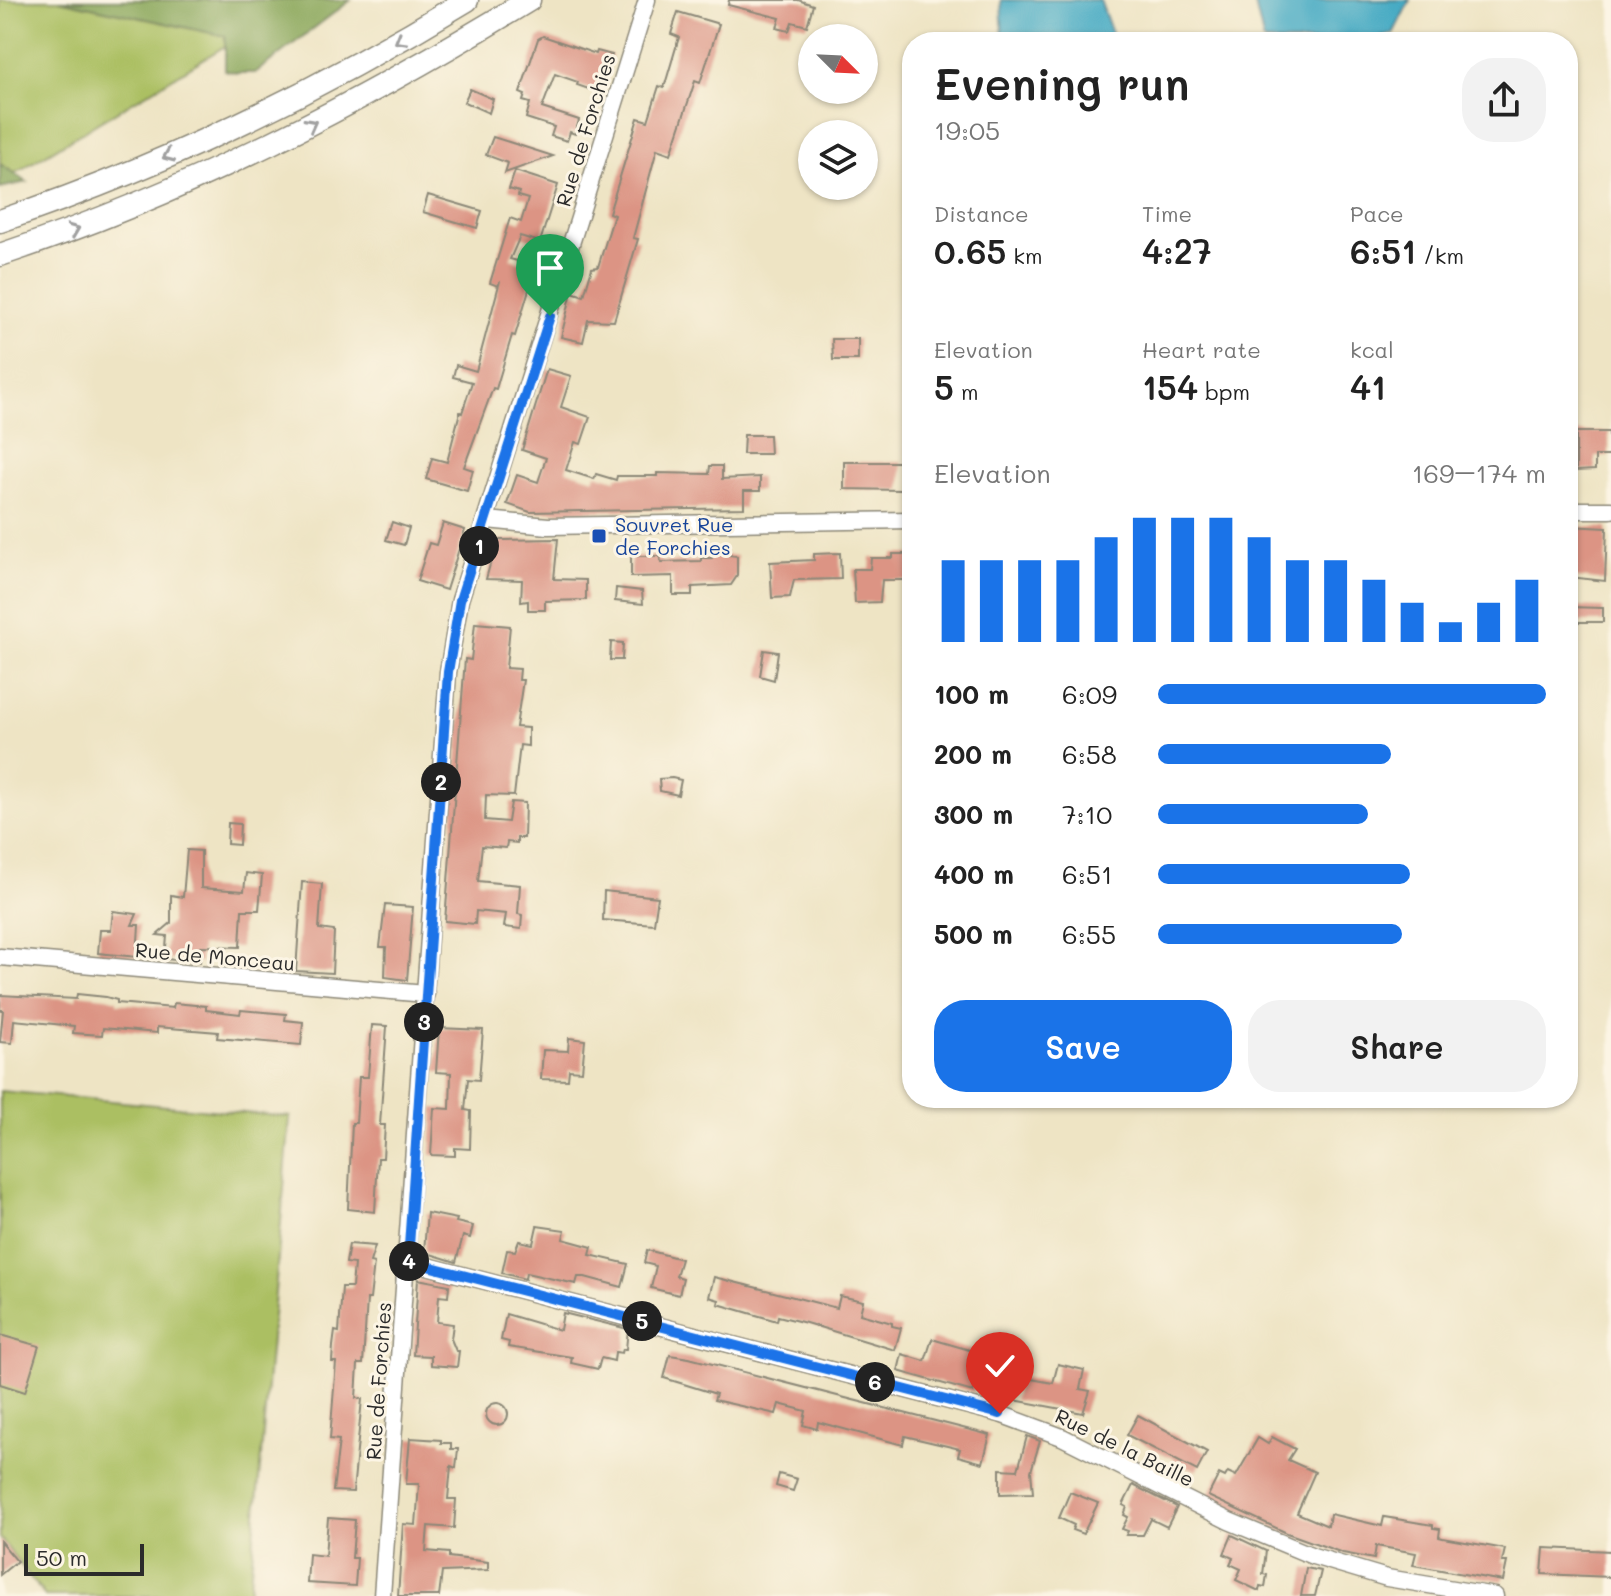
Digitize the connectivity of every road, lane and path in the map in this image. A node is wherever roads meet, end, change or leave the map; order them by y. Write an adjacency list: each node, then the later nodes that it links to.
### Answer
1 (467, 0): 4 (main road, one-way to 4)
2 (529, 0): 5 (main road, one-way to 2)
3 (647, 0): 8 (street, Rue de Forchies)
4 (0, 221)
5 (0, 255)
6 (1578, 510): 7 (street)
7 (1611, 510)
8 (487, 520): 9 (street); 11 (street, Rue de Forchies)
9 (902, 520)
10 (0, 957): 11 (street, Rue de Monceau)
11 (426, 994): 12 (street, Rue de Forchies)
12 (408, 1261): 13 (street, Rue de Forchies); 14 (street, Rue de la Baille)
13 (382, 1596)
14 (1495, 1596)

